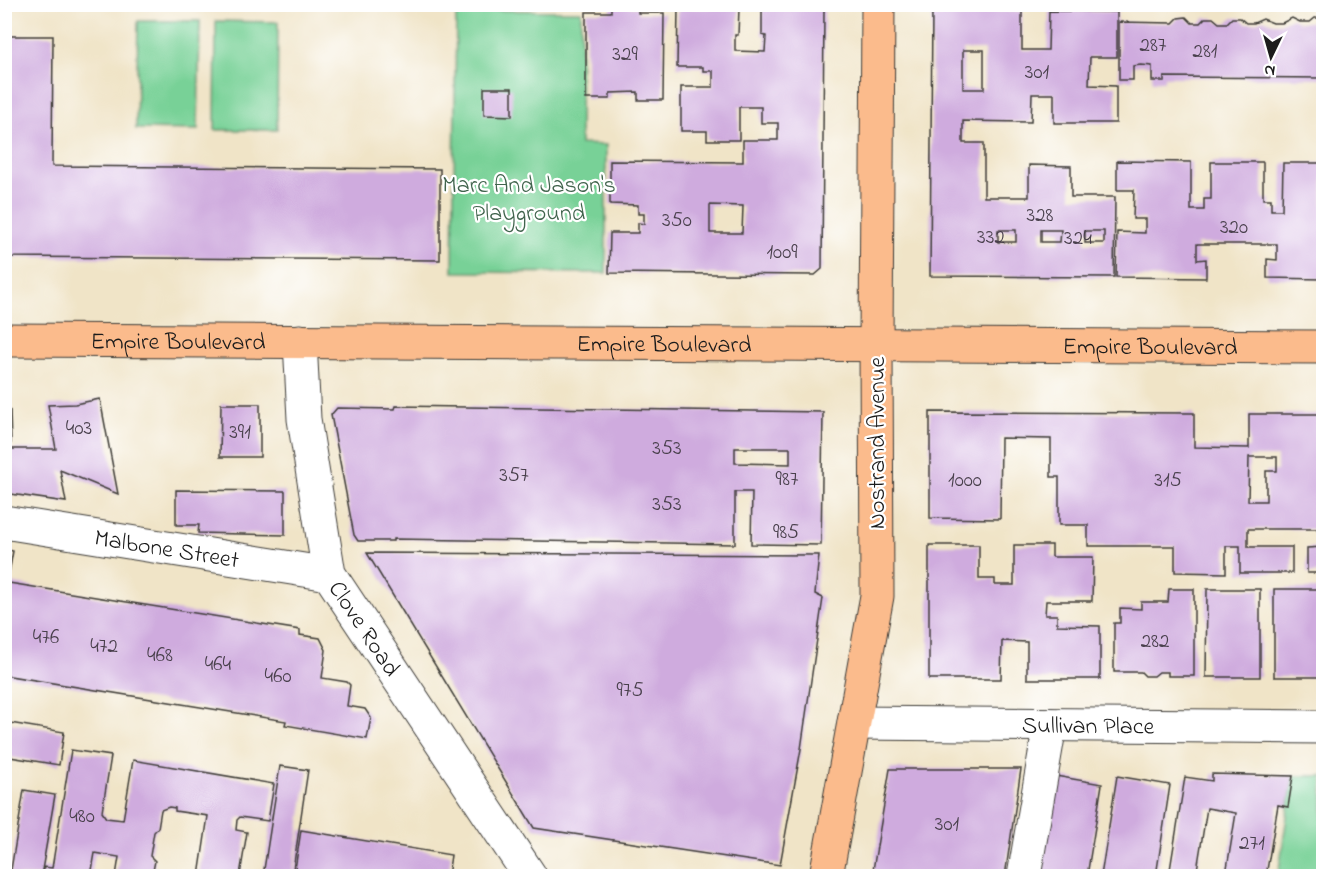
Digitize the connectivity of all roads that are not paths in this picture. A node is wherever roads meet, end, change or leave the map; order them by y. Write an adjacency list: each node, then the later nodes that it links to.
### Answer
1 (878, 4): 4 (main road, Nostrand Avenue)
2 (4, 340): 3 (main road, Empire Boulevard)
3 (300, 341): 4 (main road, Empire Boulevard); 7 (street, Clove Road)
4 (876, 344): 5 (main road, Empire Boulevard); 8 (main road, Nostrand Avenue)
5 (1323, 346)
6 (4, 522): 7 (street, Malbone Street)
7 (329, 574): 11 (street, Clove Road)
8 (854, 723): 9 (street, Sullivan Place); 12 (main road, Nostrand Avenue)
9 (1050, 725): 10 (street, Sullivan Place); 13 (street)
10 (1323, 727)
11 (530, 876)
12 (826, 876)
13 (1024, 876)

